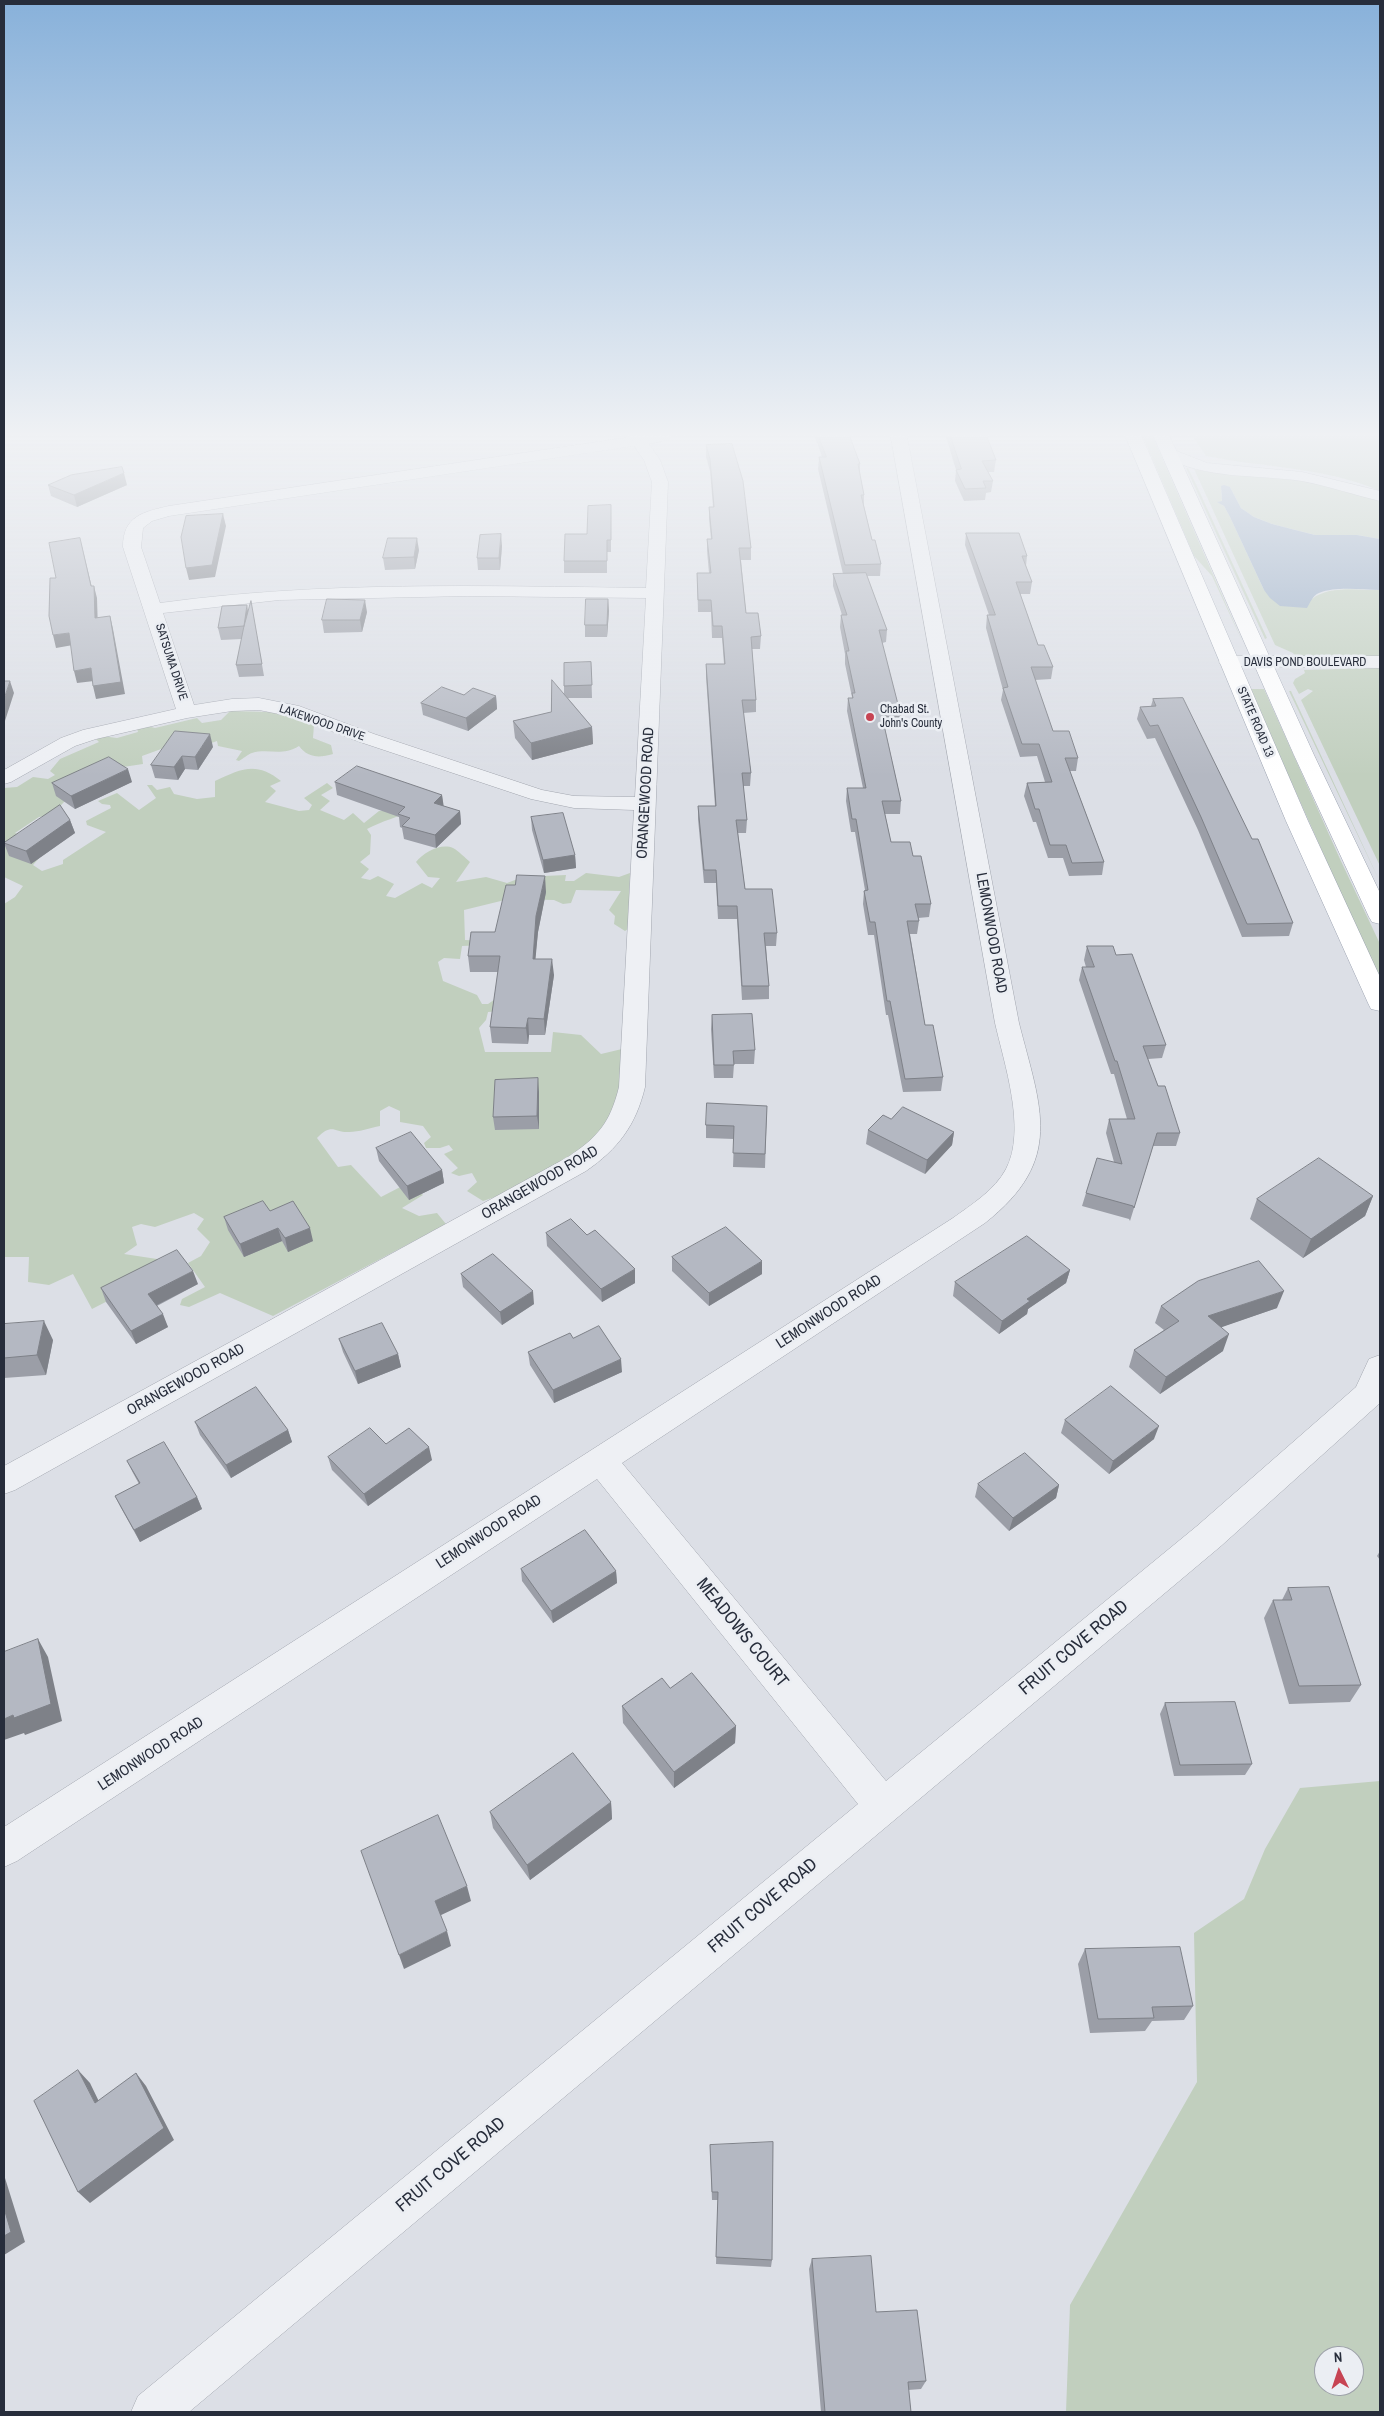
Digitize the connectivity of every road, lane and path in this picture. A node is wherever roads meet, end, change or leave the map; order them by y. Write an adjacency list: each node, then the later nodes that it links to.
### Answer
1 (133, 550): 7 (street, SATSUMA DRIVE)
2 (658, 550): 6 (street, ORANGEWOOD ROAD)
3 (920, 550): 17 (street, LEMONWOOD ROAD)
4 (1182, 550): 8 (main road, STATE ROAD 13)
5 (1212, 550): 10 (main road)
6 (656, 593): 7 (street); 13 (street, ORANGEWOOD ROAD)
7 (154, 609): 11 (street, SATSUMA DRIVE)
8 (1229, 662): 10 (street, DAVIS POND BOULEVARD); 15 (main road, STATE ROAD 13)
9 (1380, 662): 10 (street, DAVIS POND BOULEVARD)
10 (1262, 663): 14 (main road)
11 (187, 712): 12 (street, LAKEWOOD DRIVE); 13 (street, LAKEWOOD DRIVE)
12 (6, 774)
13 (645, 804): 18 (street, ORANGEWOOD ROAD)
14 (1380, 917)
15 (1380, 1003)
16 (1376, 1384): 19 (street, FRUIT COVE ROAD)
17 (600, 1460): 19 (street, MEADOWS COURT); 20 (street, LEMONWOOD ROAD)
18 (4, 1480)
19 (883, 1806): 21 (street, FRUIT COVE ROAD)
20 (4, 1848)
21 (154, 2412)

